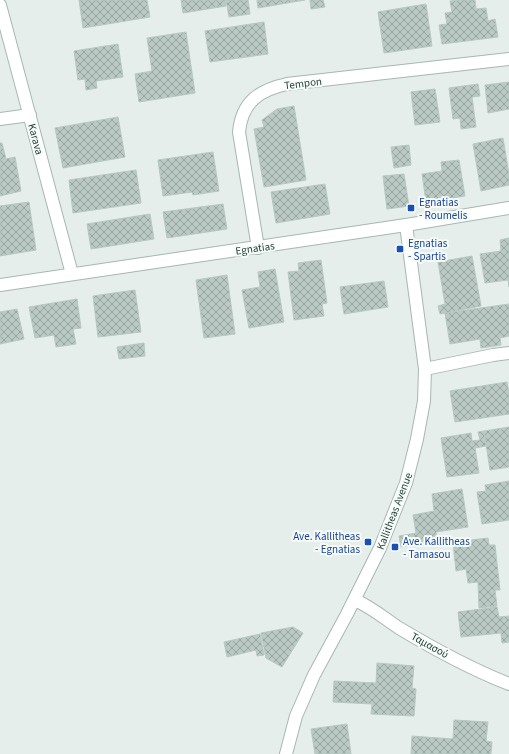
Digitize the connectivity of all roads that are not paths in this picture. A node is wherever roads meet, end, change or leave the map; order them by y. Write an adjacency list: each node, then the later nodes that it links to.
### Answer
1 (0, 5): 3 (street, Karava)
2 (509, 60): 7 (street, Tempon)
3 (30, 115): 4 (street); 8 (street, Karava)
4 (0, 119)
5 (509, 208): 6 (street, Egnatias)
6 (406, 225): 7 (street, Egnatias); 11 (street, Kallitheas Avenue)
7 (258, 248): 8 (street, Egnatias)
8 (72, 274): 9 (street, Egnatias)
9 (0, 285)
10 (509, 353): 11 (street)
11 (425, 369): 12 (street, Kallitheas Avenue)
12 (355, 600): 13 (street, Ταμασού); 14 (street, Kallitheas Avenue)
13 (509, 684)
14 (286, 754)

